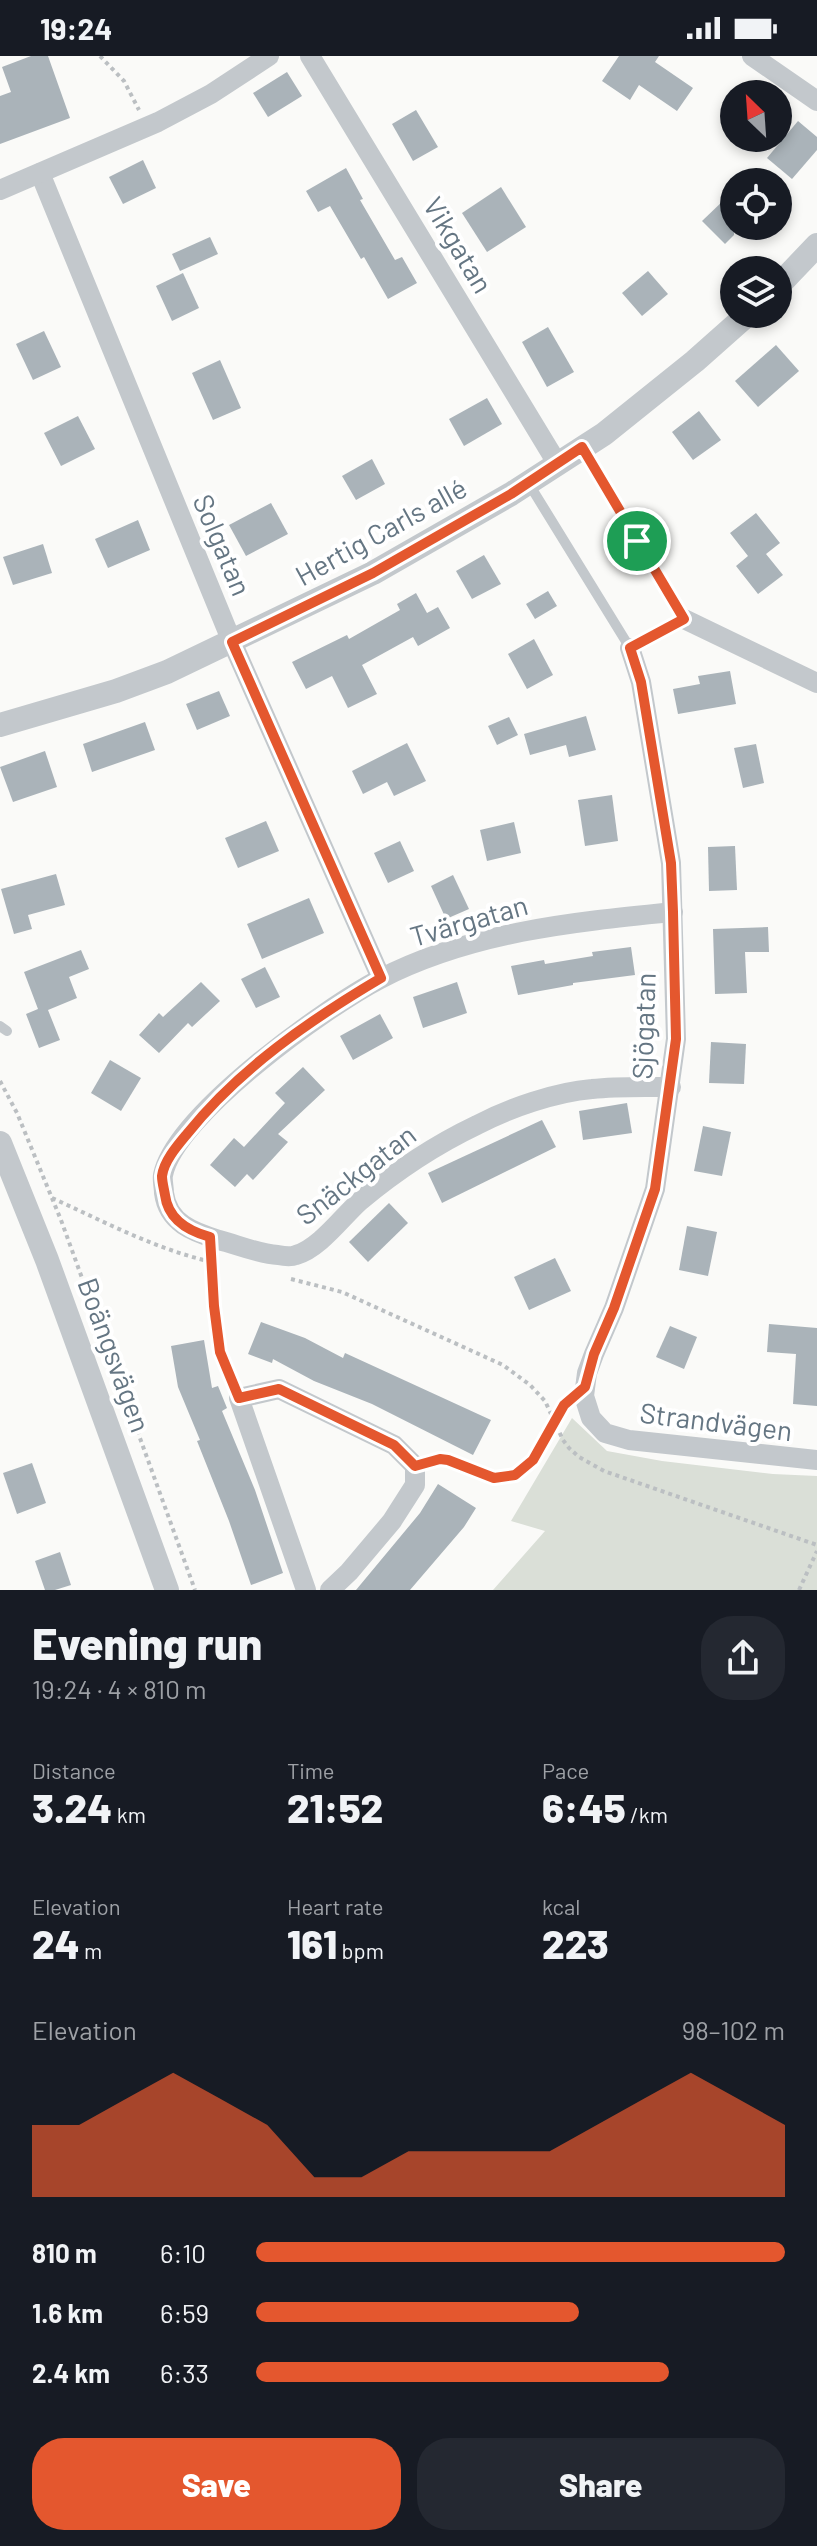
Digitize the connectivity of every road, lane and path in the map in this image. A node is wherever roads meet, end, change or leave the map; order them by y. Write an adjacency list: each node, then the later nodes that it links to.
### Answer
1 (100, 56): 6 (path)
2 (269, 56): 6 (street)
3 (310, 56): 13 (street, Vikgatan)
4 (752, 56): 5 (street)
5 (817, 101)
6 (148, 127): 7 (street)
7 (40, 173): 8 (street); 16 (street, Solgatan)
8 (0, 190)
9 (817, 245): 10 (street)
10 (792, 271)
11 (731, 328): 12 (street, Hertig Carls allé)
12 (582, 447): 13 (street, Hertig Carls allé); 15 (lane)
13 (557, 463): 14 (street, Hertig Carls allé)
14 (528, 483): 16 (street, Hertig Carls allé); 17 (lane)
15 (684, 619): 17 (lane); 18 (street)
16 (232, 642): 19 (street, Hertig Carls allé); 21 (street, Solgatan)
17 (630, 648): 20 (street, Sjögatan)
18 (817, 683)
19 (0, 725)
20 (673, 912): 21 (street, Tvärgatan); 22 (street, Sjögatan)
21 (381, 978): 25 (street, Tvärgatan)
22 (671, 1087): 25 (street, Snäckgatan); 29 (street, Sjögatan)
23 (0, 1143): 36 (street, Boängsvägen)
24 (52, 1198): 26 (path)
25 (212, 1238): 26 (path)
26 (211, 1262): 27 (path); 30 (path)
27 (225, 1265)
28 (281, 1277): 31 (path)
29 (585, 1392): 31 (path); 32 (street, Strandvägen)
30 (239, 1398): 33 (street); 37 (street)
31 (555, 1422): 33 (path); 34 (path)
32 (817, 1460)
33 (415, 1466): 38 (street)
34 (817, 1545)
35 (817, 1551): 39 (path)
36 (167, 1590)
37 (306, 1590)
38 (330, 1590)
39 (799, 1590)

